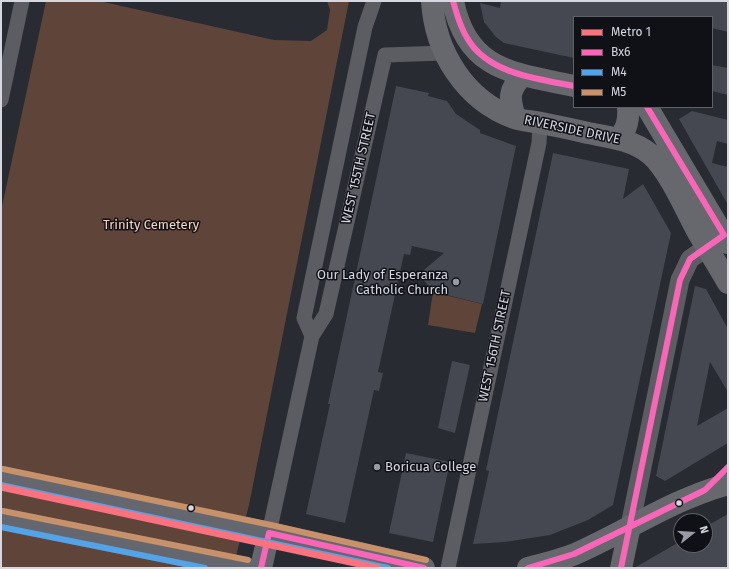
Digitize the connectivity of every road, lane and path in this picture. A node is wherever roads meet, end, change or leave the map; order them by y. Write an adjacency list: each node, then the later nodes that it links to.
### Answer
1 (22, 1): 8 (street)
2 (374, 1): 16 (street, WEST 155TH STREET)
3 (432, 1): 5 (main road, RIVERSIDE DRIVE)
4 (453, 1): 6 (main road)
5 (444, 53): 11 (main road, RIVERSIDE DRIVE); 16 (street, WEST 155TH STREET)
6 (523, 75): 7 (main road); 11 (main road)
7 (573, 86)
8 (1, 100)
9 (628, 108): 13 (main road)
10 (648, 108): 14 (main road, RIVERSIDE DRIVE)
11 (515, 118): 12 (main road, RIVERSIDE DRIVE)
12 (540, 123): 13 (main road, RIVERSIDE DRIVE); 27 (street, WEST 156TH STREET)
13 (619, 139): 14 (main road, RIVERSIDE DRIVE)
14 (720, 242): 15 (main road, RIVERSIDE DRIVE); 22 (street)
15 (728, 284)
16 (312, 336): 23 (street, WEST 155TH STREET)
17 (728, 468): 20 (main road)
18 (1, 477): 23 (main road)
19 (728, 484): 20 (main road)
20 (705, 490): 22 (main road)
21 (1, 519): 24 (main road)
22 (630, 526): 28 (main road); 29 (main road)
23 (269, 533): 25 (main road, WEST 155TH STREET); 26 (main road)
24 (246, 568)
25 (261, 568)
26 (424, 568)
27 (448, 568)
28 (528, 568)
29 (621, 568)

